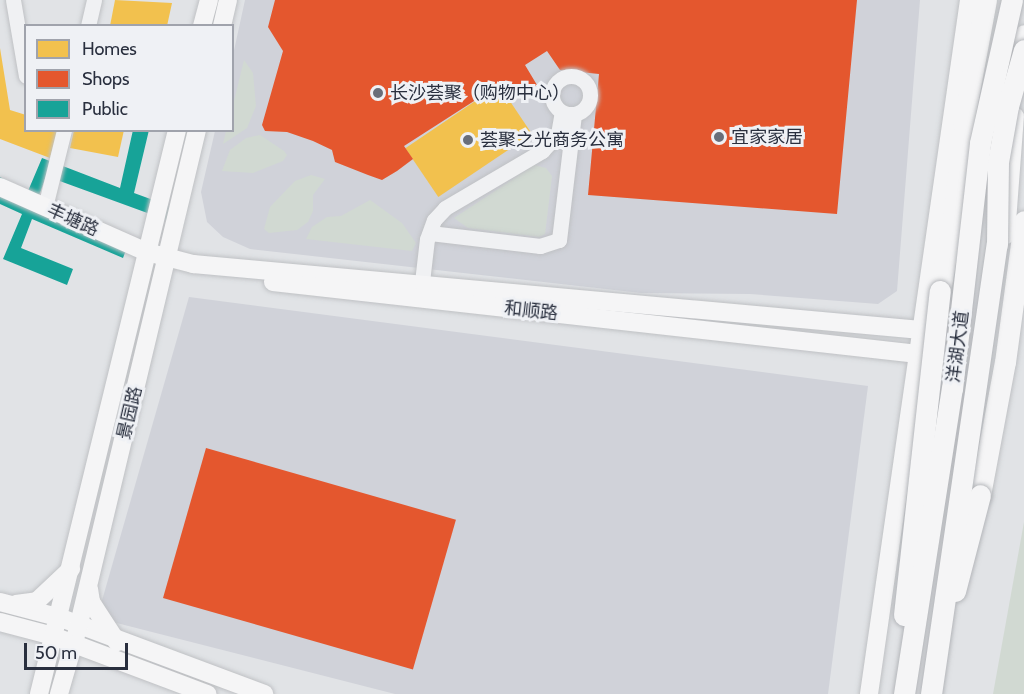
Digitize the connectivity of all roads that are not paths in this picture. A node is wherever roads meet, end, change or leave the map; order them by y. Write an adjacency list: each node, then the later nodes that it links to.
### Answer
1 (13, 0): 13 (street)
2 (94, 0): 8 (street)
3 (208, 0): 9 (main road)
4 (228, 0): 10 (main road)
5 (969, 0): 26 (main road, 洋湖大道)
6 (986, 0): 42 (highway, bridge)
7 (1012, 0): 42 (highway, 洋湖大道, bridge)
8 (88, 24)
9 (202, 24)
10 (222, 24)
11 (1024, 34): 17 (main road)
12 (1024, 50): 43 (highway, 洋湖大道, bridge)
13 (24, 64)
14 (64, 132): 20 (street)
15 (177, 132): 23 (main road, 景园路)
16 (197, 132): 24 (main road, 景园路)
17 (1016, 184): 21 (main road)
18 (0, 187): 20 (main road, 丰塘路)
19 (0, 196): 23 (main road)
20 (45, 207): 23 (main road, 丰塘路)
21 (1019, 212): 43 (highway, bridge); 44 (main road)
22 (430, 233): 22 (street); 25 (street)
23 (146, 256): 24 (main road, 和顺路); 28 (main road, 景园路)
24 (166, 263): 25 (main road, 和顺路); 27 (main road, 和顺路); 29 (main road, 景园路)
25 (422, 282): 26 (main road, 和顺路)
26 (921, 330): 27 (main road, 洋湖大道)
27 (918, 354): 41 (main road, 洋湖大道)
28 (73, 568): 30 (main road); 31 (main road, 景园路)
29 (88, 587): 33 (main road, 景园路); 35 (main road)
30 (5, 603): 31 (main road)
31 (61, 618): 33 (main road); 34 (main road, 景园路)
32 (0, 622): 34 (main road)
33 (78, 628): 35 (main road); 36 (main road, 景园路)
34 (54, 636): 36 (main road); 37 (main road, 景园路)
35 (117, 642): 40 (main road)
36 (70, 646): 38 (main road, 景园路); 39 (main road)
37 (39, 694)
38 (59, 694)
39 (207, 694)
40 (264, 694)
41 (869, 694)
42 (904, 694)
43 (931, 694)
44 (939, 694)

